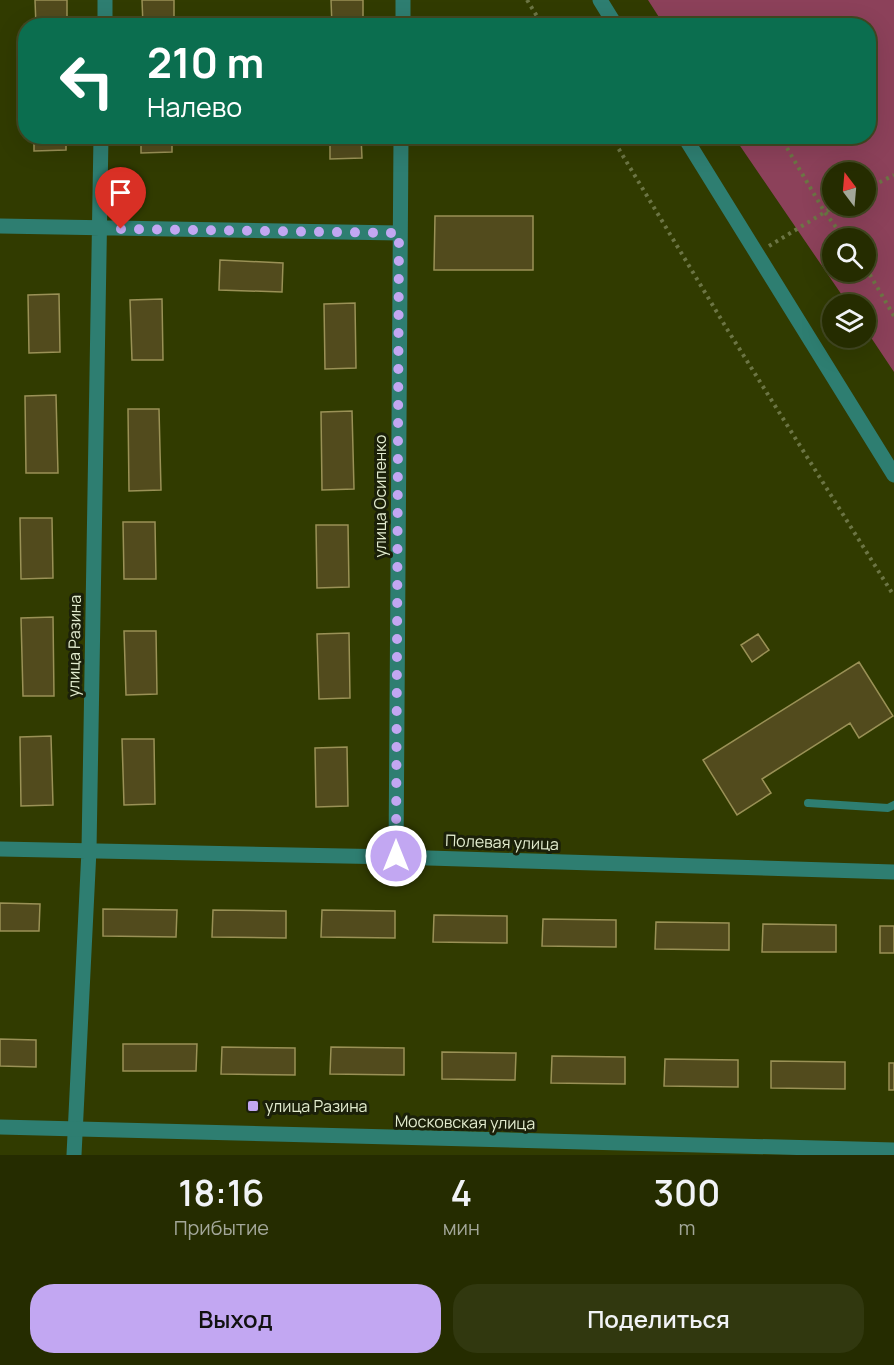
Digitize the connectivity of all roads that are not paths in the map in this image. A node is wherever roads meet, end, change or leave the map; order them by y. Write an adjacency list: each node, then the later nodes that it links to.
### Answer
1 (105, 0): 4 (street)
2 (404, 0): 5 (street)
3 (600, 0): 6 (street)
4 (105, 18)
5 (403, 18)
6 (611, 18)
7 (101, 144): 11 (street, улица Разина)
8 (401, 144): 12 (street, улица Осипенко)
9 (689, 144): 13 (street)
10 (0, 226): 11 (street)
11 (98, 229): 12 (street); 17 (street, улица Разина)
12 (399, 233): 18 (street, улица Осипенко)
13 (894, 475)
14 (808, 803): 15 (lane)
15 (894, 805)
16 (0, 849): 17 (street, Полевая улица)
17 (89, 850): 18 (street, Полевая улица); 21 (street, улица Разина)
18 (396, 856): 19 (street, Полевая улица)
19 (894, 872)
20 (0, 1128): 21 (street, Московская улица)
21 (75, 1130): 22 (street, Московская улица); 23 (street, улица Разина)
22 (894, 1150)
23 (74, 1155)

